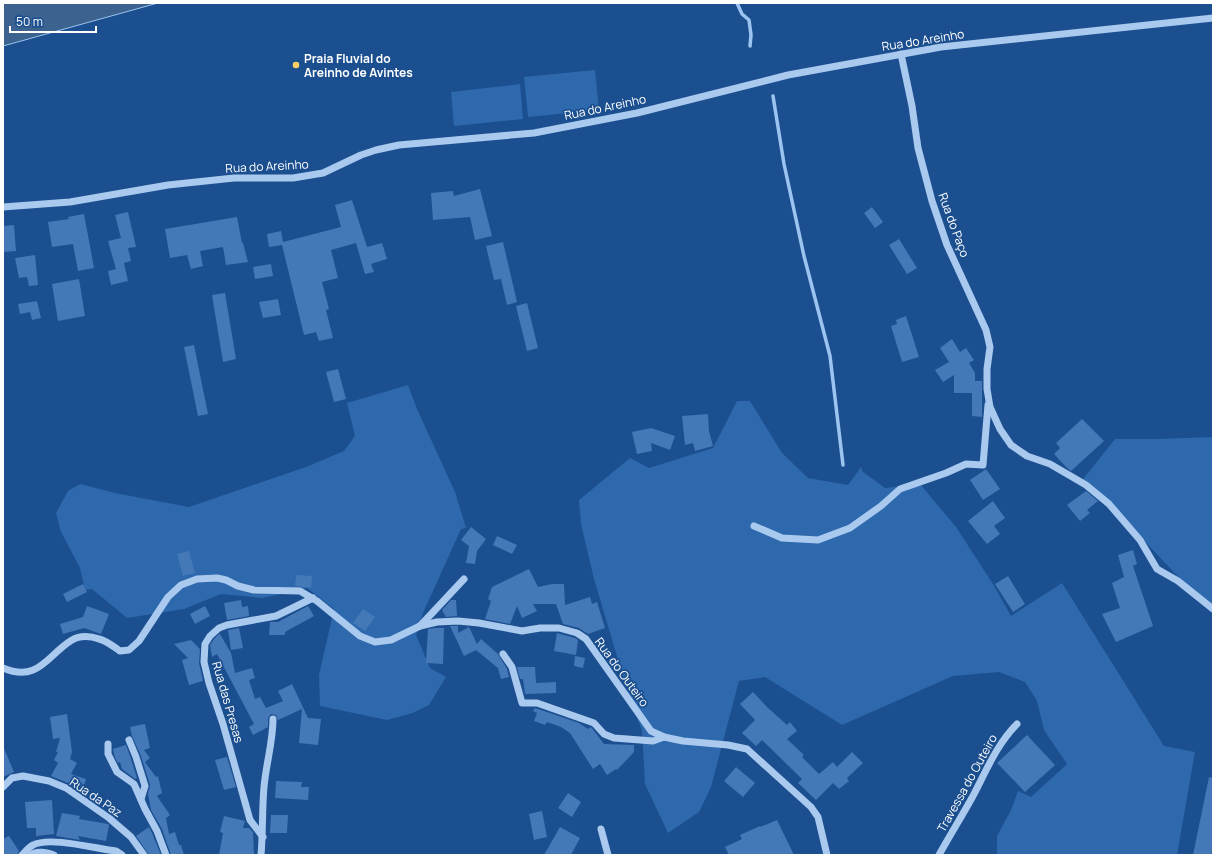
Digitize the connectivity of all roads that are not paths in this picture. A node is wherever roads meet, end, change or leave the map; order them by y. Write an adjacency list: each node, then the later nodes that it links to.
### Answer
1 (1213, 18): 2 (street, Rua do Areinho)
2 (901, 54): 3 (street, Rua do Areinho); 4 (street, Rua do Paço)
3 (3, 207)
4 (989, 398): 5 (street, Rua do Paço); 8 (street, Rua do Paço)
5 (754, 526)
6 (464, 579): 9 (street)
7 (313, 598): 9 (street, Rua do Outeiro); 11 (street, Rua do Outeiro); 20 (street, Rua das Presas)
8 (1213, 609)
9 (420, 626): 14 (street, Rua do Outeiro)
10 (503, 654): 14 (street, Rua do Outeiro)
11 (3, 668)
12 (273, 719): 20 (street)
13 (1017, 724): 30 (street, Travessa do Outeiro)
14 (664, 737): 29 (street, Rua do Outeiro)
15 (129, 740): 18 (street)
16 (108, 744): 18 (street)
17 (3, 787): 25 (street, Rua da Paz)
18 (141, 800): 26 (street)
19 (601, 829): 28 (street)
20 (263, 837): 27 (street)
21 (22, 855): 24 (street)
22 (31, 855): 23 (street)
23 (54, 855)
24 (122, 855)
25 (144, 855)
26 (166, 855)
27 (261, 855)
28 (608, 855)
29 (827, 855)
30 (939, 855)

